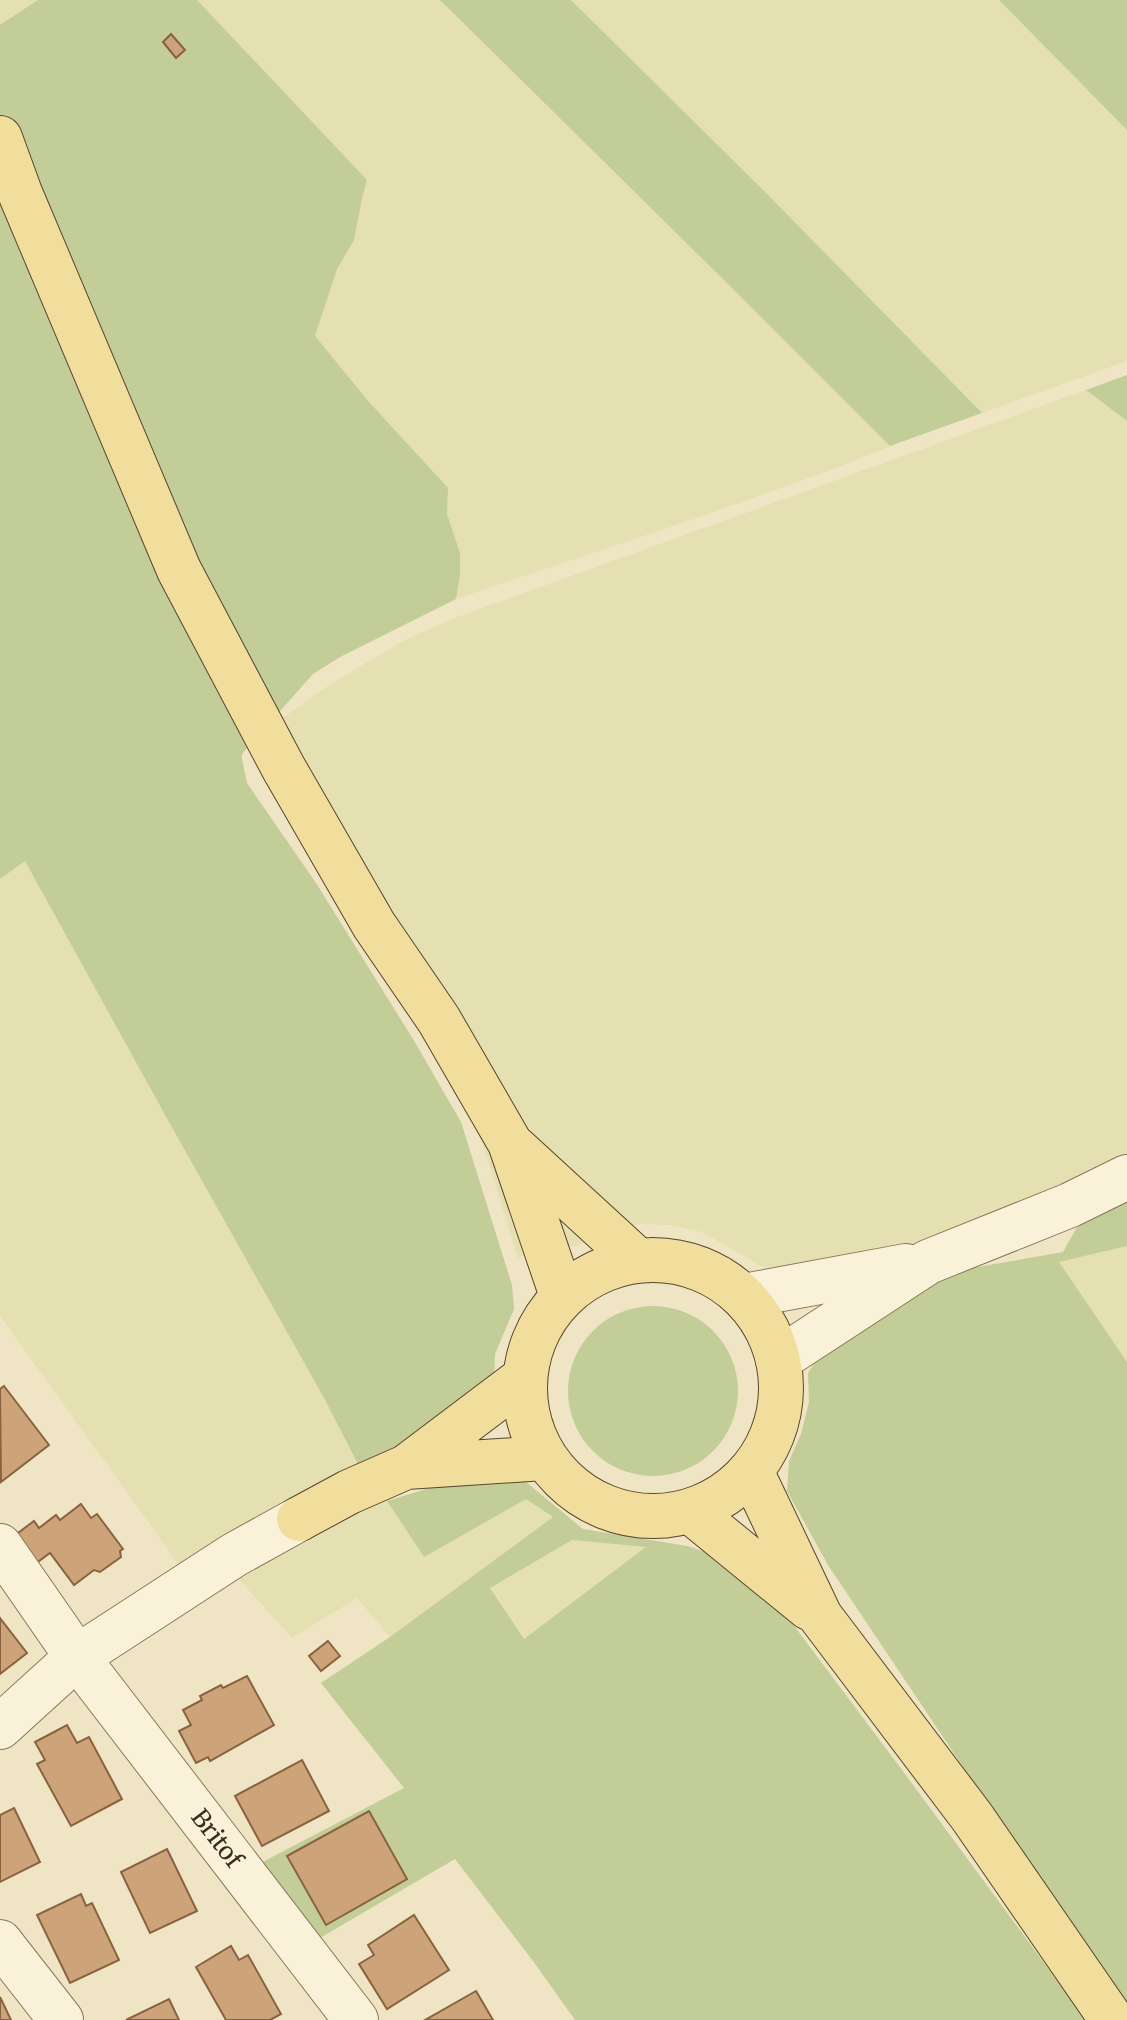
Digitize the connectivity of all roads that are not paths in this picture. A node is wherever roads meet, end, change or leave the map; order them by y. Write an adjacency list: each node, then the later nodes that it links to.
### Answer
1 (0, 138): 2 (main road)
2 (510, 1143): 4 (main road); 7 (main road)
3 (1127, 1177): 5 (street)
4 (624, 1248): 6 (main road); 7 (main road)
5 (928, 1262): 6 (street); 8 (street)
6 (738, 1279): 8 (main road)
7 (558, 1286): 9 (main road)
8 (778, 1360): 12 (main road)
9 (524, 1362): 10 (main road); 11 (main road)
10 (544, 1458): 11 (main road); 13 (main road)
11 (406, 1467): 14 (main road)
12 (751, 1471): 13 (main road); 16 (main road)
13 (690, 1511): 16 (main road)
14 (299, 1519): 17 (street)
15 (0, 1546): 17 (street, Britof)
16 (820, 1616): 22 (main road)
17 (77, 1657): 18 (street); 21 (street, Britof)
18 (0, 1727)
19 (0, 1942): 20 (street)
20 (61, 2020)
21 (356, 2020)
22 (1112, 2020)

